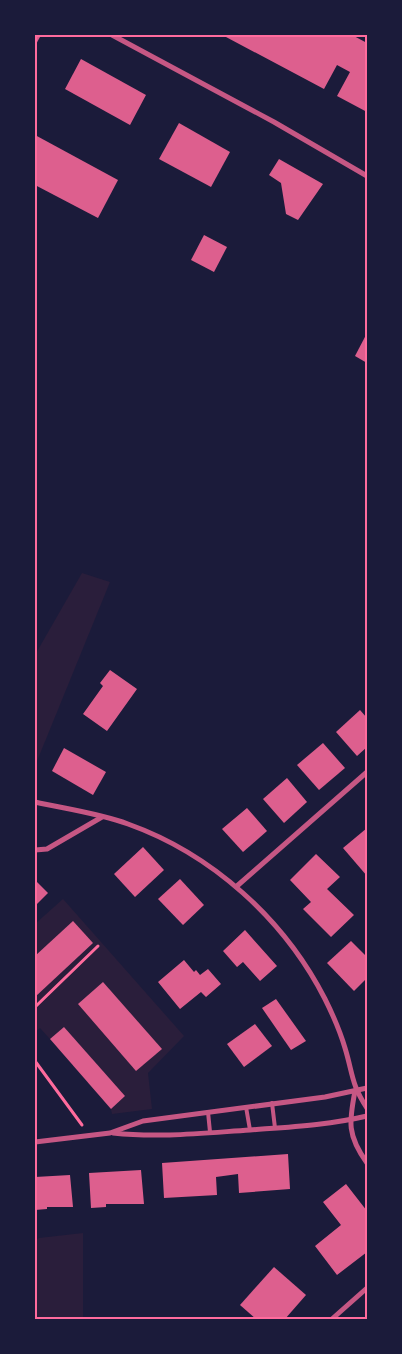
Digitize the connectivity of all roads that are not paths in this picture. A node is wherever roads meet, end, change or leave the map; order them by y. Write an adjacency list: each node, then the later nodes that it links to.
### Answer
1 (112, 35): 2 (street)
2 (367, 176)
3 (367, 772): 7 (street)
4 (35, 802): 5 (street)
5 (102, 817): 6 (street); 7 (street)
6 (35, 850)
7 (237, 886): 9 (street)
8 (367, 1088): 9 (street)
9 (355, 1091): 10 (street); 12 (street); 15 (street)
10 (272, 1103): 11 (street); 16 (lane)
11 (246, 1106): 13 (street); 17 (lane)
12 (367, 1108)
13 (208, 1112): 18 (lane); 19 (street)
14 (367, 1116): 15 (street)
15 (349, 1120): 16 (street); 21 (street)
16 (275, 1128): 17 (street)
17 (250, 1130): 18 (street)
18 (210, 1132): 19 (street)
19 (110, 1133): 20 (street)
20 (35, 1142)
21 (367, 1163)
22 (367, 1288): 23 (street)
23 (332, 1319)

